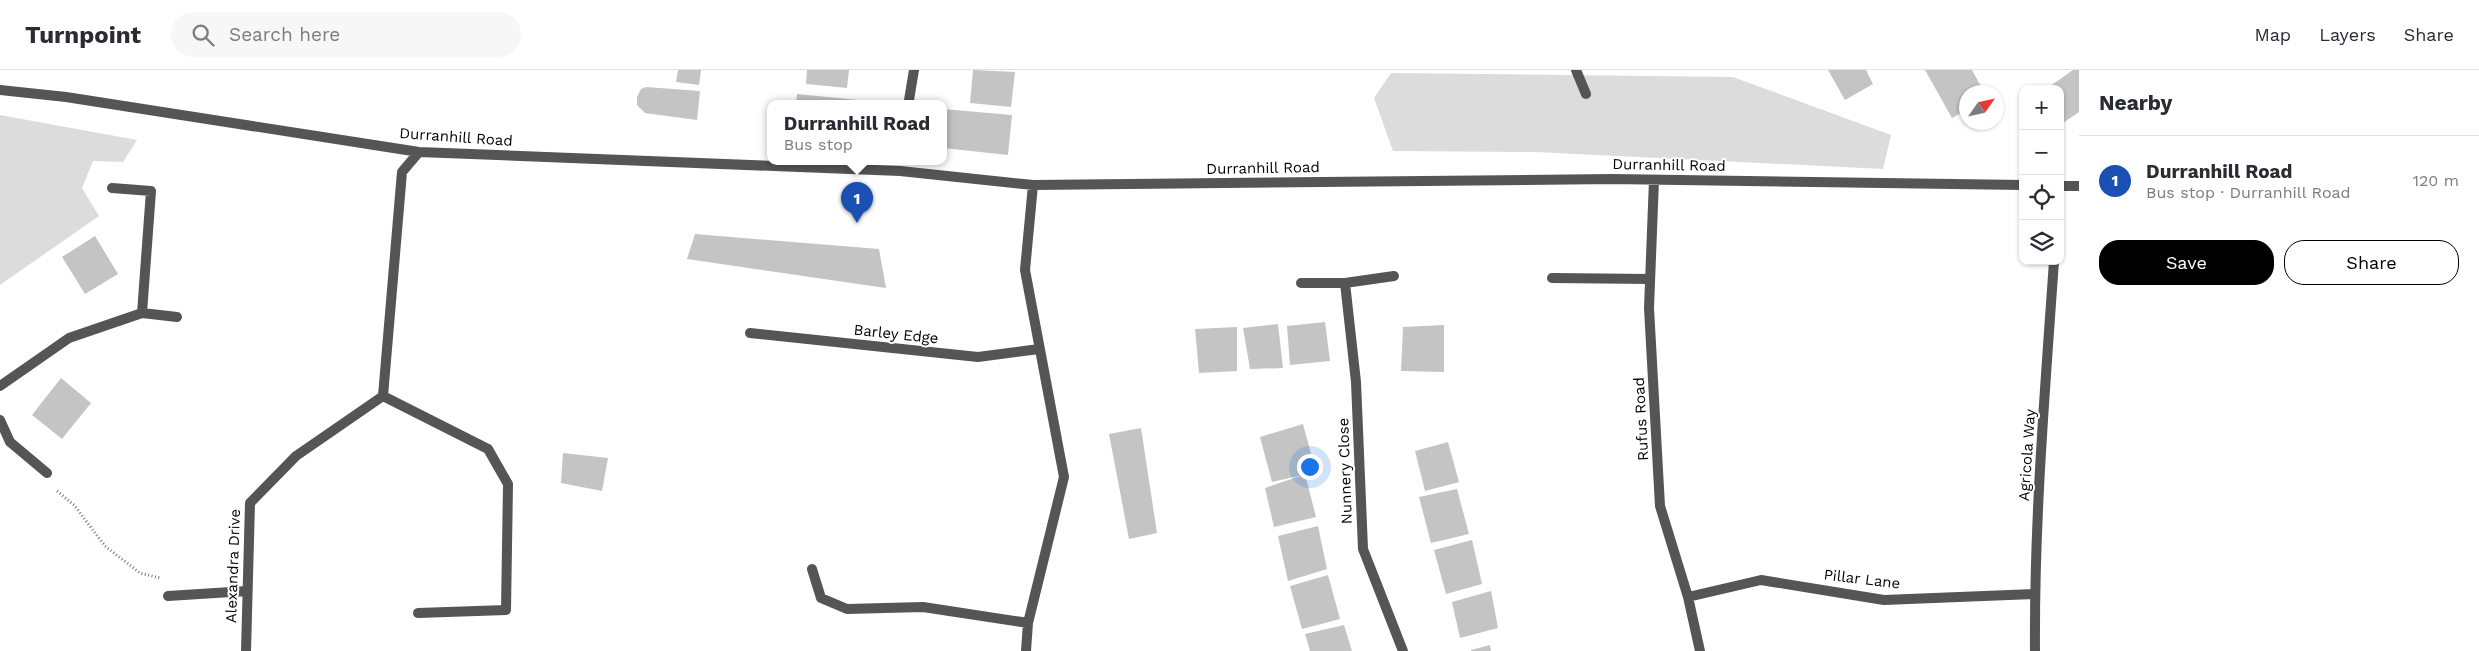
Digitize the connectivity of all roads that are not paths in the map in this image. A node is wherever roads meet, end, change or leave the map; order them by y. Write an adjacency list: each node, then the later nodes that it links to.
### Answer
1 (914, 70): 5 (street)
2 (1576, 70): 4 (street)
3 (0, 90): 6 (street, Durranhill Road)
4 (1586, 94)
5 (909, 100)
6 (419, 152): 7 (street, Durranhill Road); 27 (street)
7 (767, 162)
8 (867, 165): 9 (street, Durranhill Road)
9 (901, 166): 11 (street, Durranhill Road)
10 (1654, 180): 11 (street, Durranhill Road); 12 (street, Durranhill Road); 19 (street, Rufus Road)
11 (1033, 185): 25 (street)
12 (2019, 185)
13 (2064, 186): 14 (street)
14 (2079, 186)
15 (112, 188): 22 (street)
16 (2054, 265): 32 (street, Agricola Way)
17 (1394, 276): 20 (street)
18 (1552, 278): 19 (street)
19 (1650, 279): 34 (street, Rufus Road)
20 (1345, 283): 21 (street); 39 (street, Nunnery Close)
21 (1301, 284)
22 (142, 312): 23 (street); 26 (street)
23 (177, 317)
24 (750, 334): 25 (street, Barley Edge)
25 (1039, 349): 36 (street)
26 (0, 386)
27 (382, 396): 31 (street, Alexandra Drive); 35 (street)
28 (0, 420): 29 (street)
29 (47, 473)
30 (812, 569): 36 (street)
31 (247, 591): 33 (street); 37 (street, Alexandra Drive)
32 (2034, 594): 34 (street, Pillar Lane); 41 (street, Agricola Way)
33 (168, 596)
34 (1688, 597): 40 (street, Rufus Road)
35 (418, 613)
36 (1028, 624): 38 (street)
37 (246, 651)
38 (1026, 651)
39 (1403, 651)
40 (1700, 651)
41 (2035, 651)

